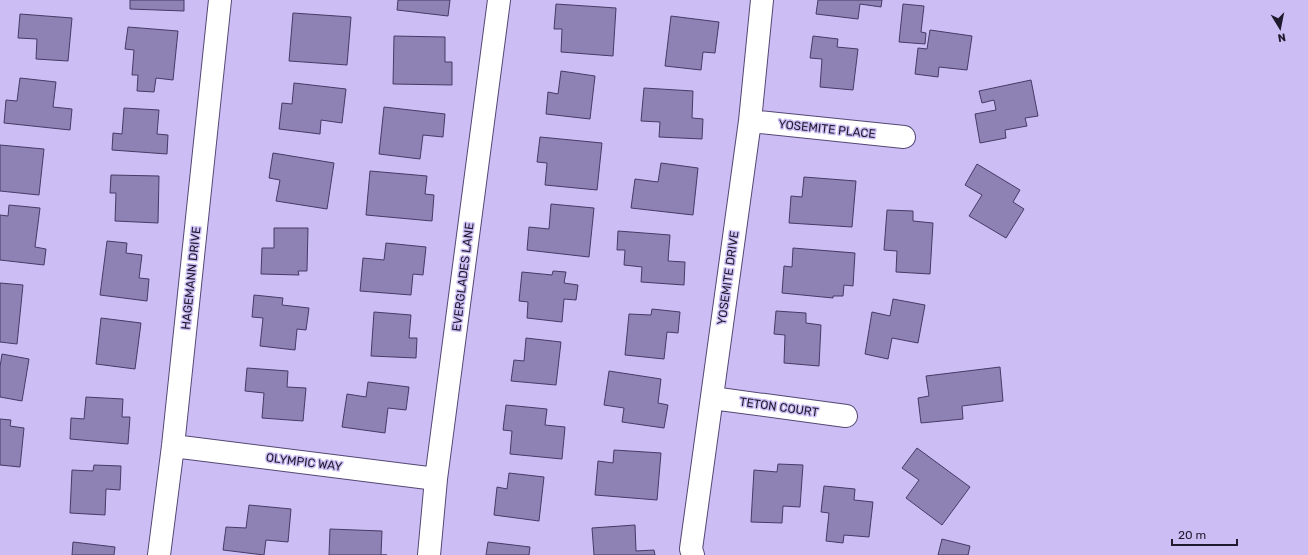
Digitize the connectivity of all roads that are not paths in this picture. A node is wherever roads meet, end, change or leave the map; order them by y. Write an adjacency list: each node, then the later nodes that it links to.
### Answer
1 (220, 0): 8 (street, HAGEMANN DRIVE)
2 (499, 0): 9 (street, EVERGLADES LANE)
3 (762, 0): 4 (street, YOSEMITE DRIVE)
4 (750, 121): 5 (street, YOSEMITE PLACE); 6 (street, YOSEMITE DRIVE)
5 (904, 137)
6 (712, 398): 7 (street, TETON COURT); 12 (street, YOSEMITE DRIVE)
7 (846, 416)
8 (173, 446): 9 (street, OLYMPIC WAY); 10 (street, HAGEMANN DRIVE)
9 (436, 479): 11 (street, EVERGLADES LANE)
10 (159, 555)
11 (429, 555)
12 (693, 555)

